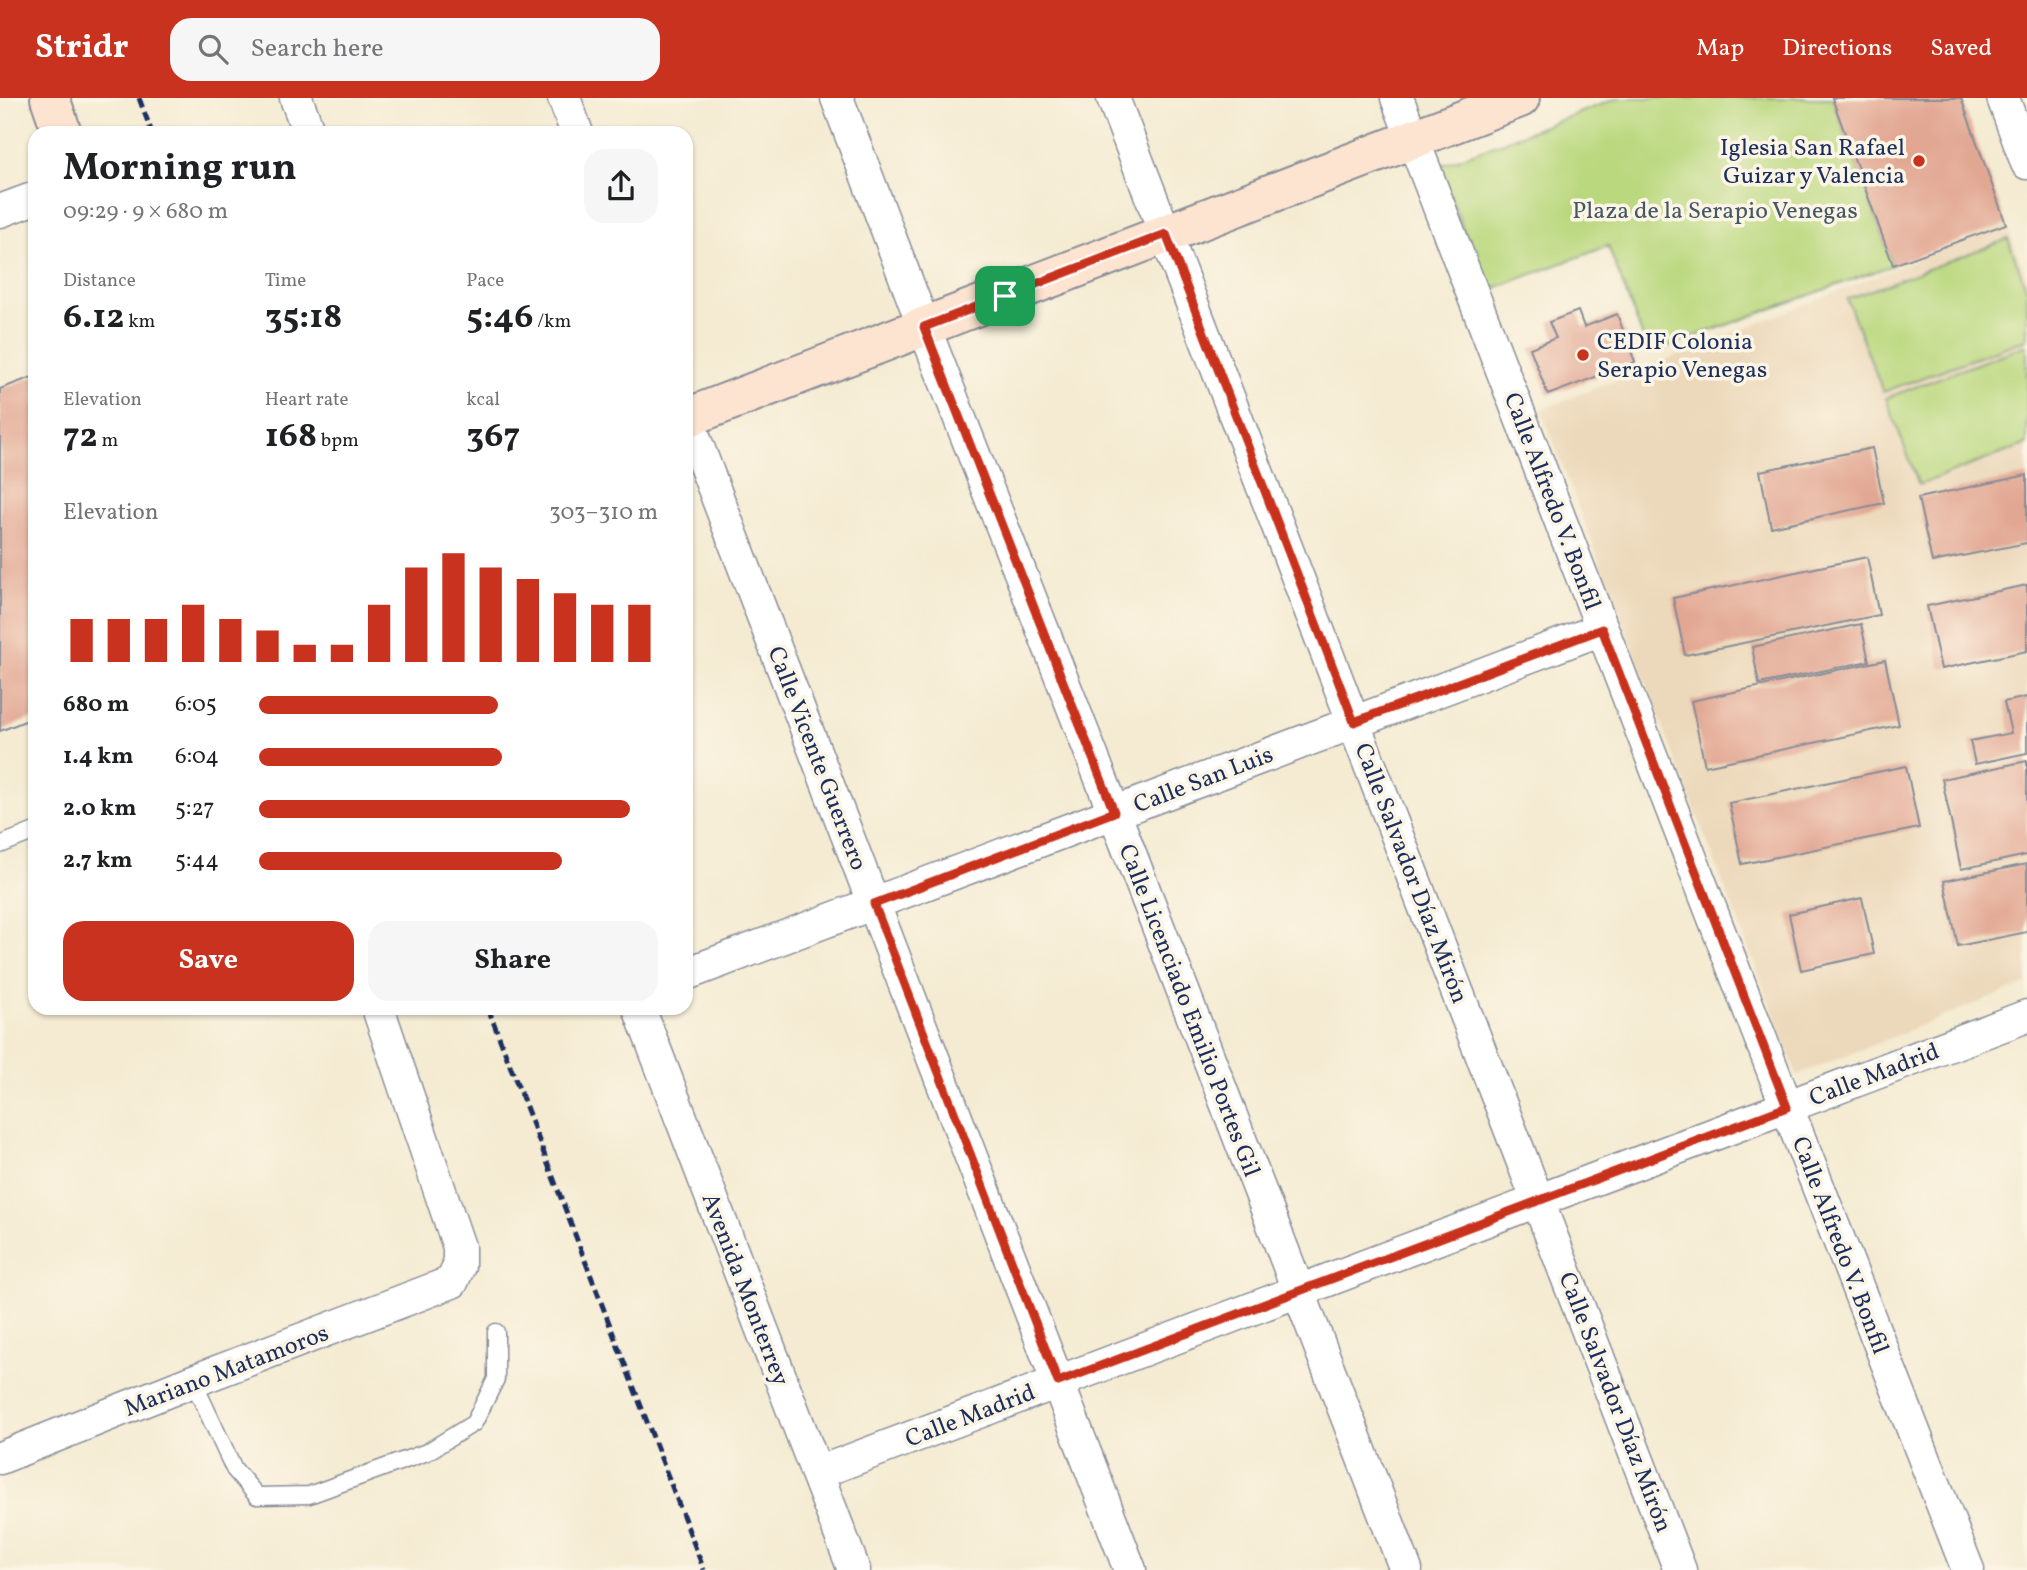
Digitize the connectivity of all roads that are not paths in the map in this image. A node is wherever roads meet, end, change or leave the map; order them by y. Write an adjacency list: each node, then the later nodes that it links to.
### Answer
1 (50, 98): 9 (street)
2 (296, 98): 10 (street)
3 (564, 98): 11 (street)
4 (837, 98): 17 (street, Calle Licenciado Emilio Portes Gil)
5 (1113, 98): 16 (street, Calle Salvador Díaz Mirón)
6 (1397, 98): 12 (street, Calle Alfredo V. Bonfil)
7 (1520, 98): 12 (street)
8 (2003, 98): 13 (street)
9 (60, 126)
10 (306, 126)
11 (574, 126)
12 (1413, 139): 16 (street); 20 (street, Calle Alfredo V. Bonfil)
13 (2027, 163)
14 (28, 201): 15 (street)
15 (0, 211)
16 (1166, 234): 17 (street); 21 (street, Calle Salvador Díaz Mirón)
17 (924, 327): 18 (street); 22 (street, Calle Licenciado Emilio Portes Gil)
18 (693, 414)
19 (693, 435): 25 (street, Calle Vicente Guerrero)
20 (1602, 629): 21 (street, Calle San Luis); 30 (street, Calle Alfredo V. Bonfil)
21 (1354, 722): 22 (street, Calle San Luis); 31 (street, Calle Salvador Díaz Mirón)
22 (1114, 812): 25 (street, Calle San Luis); 32 (street, Calle Licenciado Emilio Portes Gil)
23 (28, 834): 24 (lane)
24 (0, 845)
25 (874, 904): 26 (street, Calle San Luis); 35 (street, Calle Vicente Guerrero)
26 (693, 971)
27 (380, 1015): 34 (street, Mariano Matamoros)
28 (642, 1015): 37 (street, Avenida Monterrey)
29 (2026, 1019): 30 (street, Calle Madrid)
30 (1787, 1107): 31 (street, Calle Madrid); 42 (street, Calle Alfredo V. Bonfil)
31 (1538, 1201): 32 (street, Calle Madrid); 41 (street, Calle Salvador Díaz Mirón)
32 (1299, 1291): 35 (street, Calle Madrid); 40 (street, Calle Licenciado Emilio Portes Gil)
33 (496, 1332): 34 (lane)
34 (193, 1381): 36 (street, Mariano Matamoros)
35 (1058, 1382): 37 (street, Calle Madrid); 39 (street, Calle Vicente Guerrero)
36 (0, 1458)
37 (817, 1472): 38 (street, Avenida Monterrey)
38 (854, 1570)
39 (1130, 1570)
40 (1406, 1570)
41 (1680, 1570)
42 (1968, 1570)

